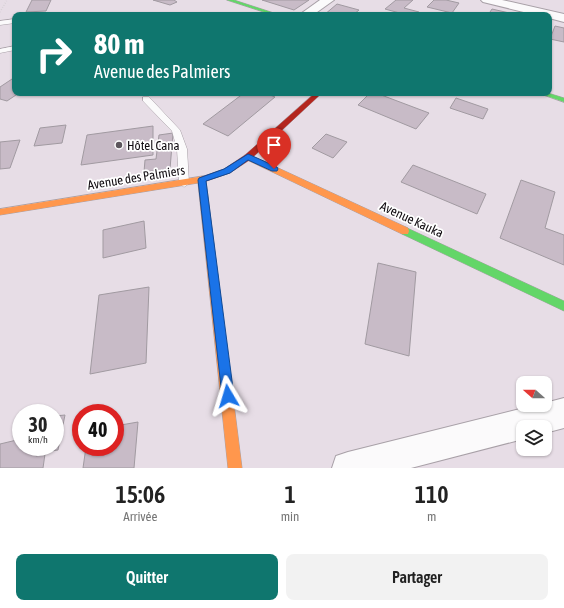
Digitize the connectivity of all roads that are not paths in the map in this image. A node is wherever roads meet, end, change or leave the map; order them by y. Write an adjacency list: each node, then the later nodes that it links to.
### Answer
1 (229, 0): 4 (street)
2 (328, 0): 5 (street)
3 (487, 0): 6 (street)
4 (268, 12)
5 (310, 12)
6 (538, 12)
7 (552, 15): 8 (street)
8 (564, 18)
9 (12, 21): 10 (lane)
10 (0, 23)
11 (12, 49): 12 (lane)
12 (0, 51)
13 (316, 96): 17 (street, Avenue des Palmiers)
14 (551, 96): 16 (street)
15 (146, 99): 19 (lane)
16 (564, 100)
17 (248, 157): 18 (street, Avenue des Palmiers); 21 (street, Avenue Kauka)
18 (202, 180): 19 (street, Avenue des Palmiers); 23 (street)
19 (184, 182): 20 (street, Avenue des Palmiers)
20 (0, 212)
21 (564, 306)
22 (564, 413): 24 (street)
23 (235, 468)
24 (348, 468)

